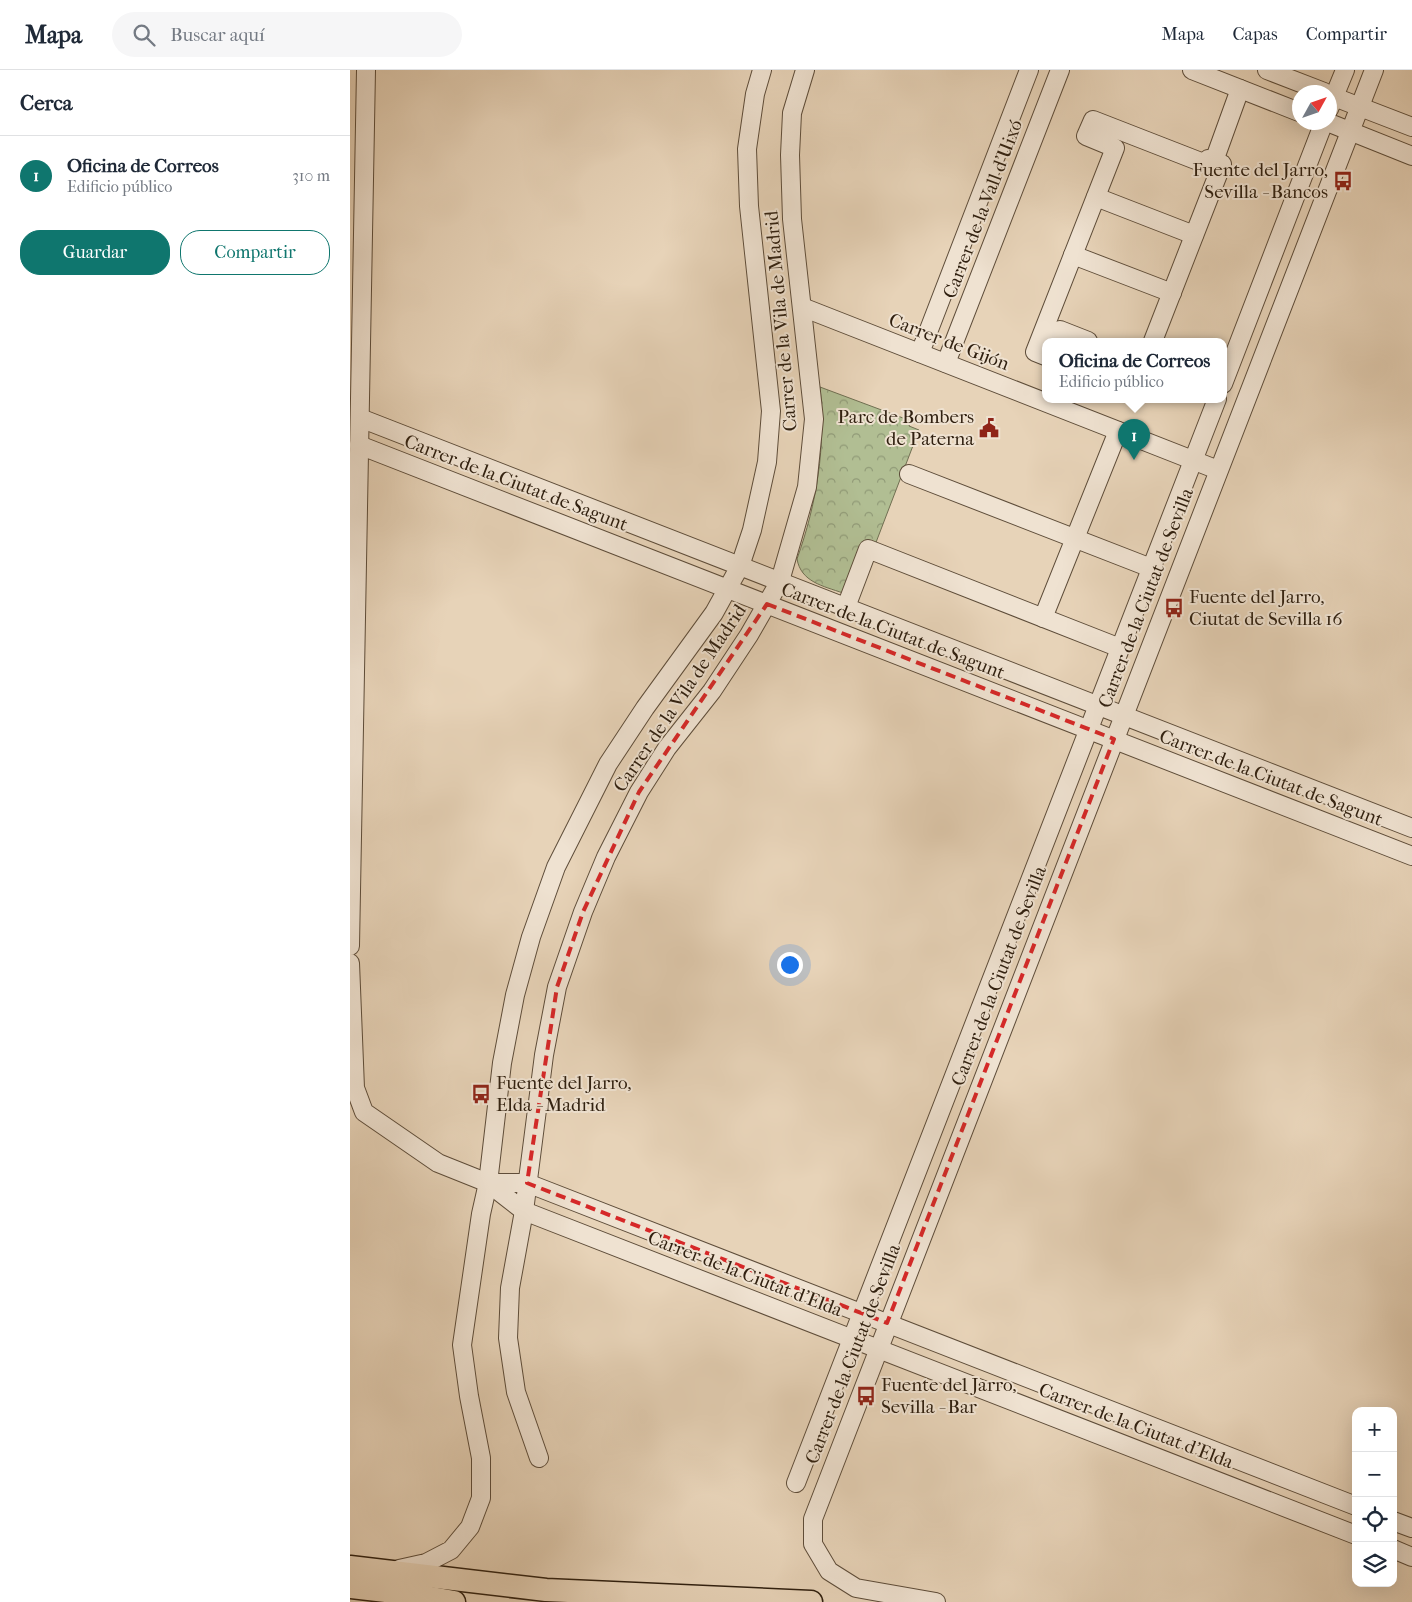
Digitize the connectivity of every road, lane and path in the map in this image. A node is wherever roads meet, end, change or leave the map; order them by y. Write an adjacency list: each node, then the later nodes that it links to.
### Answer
1 (366, 70): 37 (street)
2 (762, 70): 44 (street, Carrer de la Vila de Madrid)
3 (805, 70): 26 (street, Carrer de la Vila de Madrid)
4 (1029, 70): 30 (street, Carrer de la Vall d'Uixó)
5 (1060, 70): 32 (street, Carrer de la Vall d'Uixó)
6 (1192, 70): 12 (street)
7 (1267, 70): 10 (street)
8 (1345, 70): 11 (street)
9 (1374, 70): 14 (street, Carrer de la Ciutat de Sevilla)
10 (1300, 85)
11 (1336, 85)
12 (1240, 89): 15 (street); 21 (street)
13 (1337, 100): 14 (street)
14 (1360, 106): 17 (street); 19 (street, Carrer de la Ciutat de Sevilla)
15 (1292, 109)
16 (1337, 127): 19 (street)
17 (1412, 127)
18 (1323, 130): 33 (street)
19 (1350, 132): 20 (street); 41 (street, Carrer de la Ciutat de Sevilla)
20 (1412, 156)
21 (1214, 161): 22 (street); 23 (street)
22 (1096, 197): 23 (street); 24 (street)
23 (1194, 235): 25 (street)
24 (1073, 255): 25 (street); 31 (street)
25 (1172, 293): 29 (street)
26 (802, 307): 30 (street, Carrer de Gijón); 46 (street, Carrer de la Vila de Madrid)
27 (1057, 338): 28 (street)
28 (1077, 338)
29 (1154, 338)
30 (920, 353): 32 (street, Carrer de Gijón)
31 (1042, 355)
32 (946, 364): 34 (street, Carrer de Gijón)
33 (1227, 374)
34 (1042, 398)
35 (1055, 403): 38 (street, Carrer de Gijón)
36 (1215, 403): 40 (street, Carrer de la Ciutat de Sevilla)
37 (360, 418): 39 (street); 44 (street, Carrer de la Ciutat de Sagunt)
38 (1118, 431): 40 (street, Carrer de Gijón); 43 (street)
39 (359, 445): 47 (street, Carrer de la Ciutat de Sagunt); 58 (street)
40 (1193, 460): 41 (street); 45 (street, Carrer de la Ciutat de Sevilla)
41 (1218, 470): 53 (street, Carrer de la Ciutat de Sevilla)
42 (909, 474): 43 (street)
43 (1075, 539): 45 (street); 50 (street)
44 (740, 566): 46 (street, Carrer de la Ciutat de Sagunt); 47 (street, Carrer de la Vila de Madrid)
45 (1151, 568): 51 (street, Carrer de la Ciutat de Sevilla)
46 (780, 581): 48 (street, Carrer de la Vila de Madrid); 49 (street, Carrer de la Ciutat de Sagunt)
47 (727, 588): 48 (street, Carrer de la Ciutat de Sagunt); 60 (street, Carrer de la Vila de Madrid)
48 (768, 604): 54 (street, Carrer de la Ciutat de Sagunt); 61 (street, Carrer de la Vila de Madrid)
49 (846, 607): 50 (street); 52 (street, Carrer de la Ciutat de Sagunt)
50 (1043, 618): 51 (street)
51 (1120, 648): 52 (street, Carrer de la Ciutat de Sevilla)
52 (1098, 705): 53 (street, Carrer de la Ciutat de Sagunt); 54 (street, Carrer de la Ciutat de Sevilla)
53 (1123, 715): 55 (street, Carrer de la Ciutat de Sevilla); 56 (street, Carrer de la Ciutat de Sagunt)
54 (1088, 730): 55 (street, Carrer de la Ciutat de Sagunt); 63 (street, Carrer de la Ciutat de Sevilla)
55 (1114, 740): 57 (street, Carrer de la Ciutat de Sagunt); 64 (street, Carrer de la Ciutat de Sevilla)
56 (1412, 828)
57 (1412, 856)
58 (350, 946)
59 (350, 963): 60 (street, Carrer de la Ciutat d'Elda)
60 (488, 1183): 61 (street, Carrer de la Ciutat d'Elda); 62 (street, Carrer de la Ciutat d'Elda); 75 (street, Carrer de la Vila de Madrid)
61 (527, 1183): 62 (street, Carrer de la Vila de Madrid); 63 (street, Carrer de la Ciutat d'Elda)
62 (524, 1211): 65 (street, Carrer de la Ciutat d'Elda); 67 (street, Carrer de la Vila de Madrid)
63 (862, 1314): 64 (street, Carrer de la Ciutat d'Elda); 65 (street, Carrer de la Ciutat de Sevilla)
64 (887, 1323): 66 (street, Carrer de la Ciutat de Sevilla); 69 (street, Carrer de la Ciutat d'Elda)
65 (852, 1338): 66 (street, Carrer de la Ciutat d'Elda); 68 (street, Carrer de la Ciutat de Sevilla)
66 (878, 1348): 72 (street, Carrer de la Ciutat d'Elda); 80 (street, Carrer de la Ciutat de Sevilla)
67 (539, 1458)
68 (796, 1483)
69 (1352, 1504)
70 (1397, 1522): 71 (street)
71 (1412, 1528)
72 (1352, 1533)
73 (1397, 1551): 74 (street)
74 (1412, 1557)
75 (386, 1572): 76 (main road); 79 (main road)
76 (357, 1578): 77 (main road); 78 (main road)
77 (454, 1602)
78 (564, 1602)
79 (811, 1602)
80 (936, 1602)

